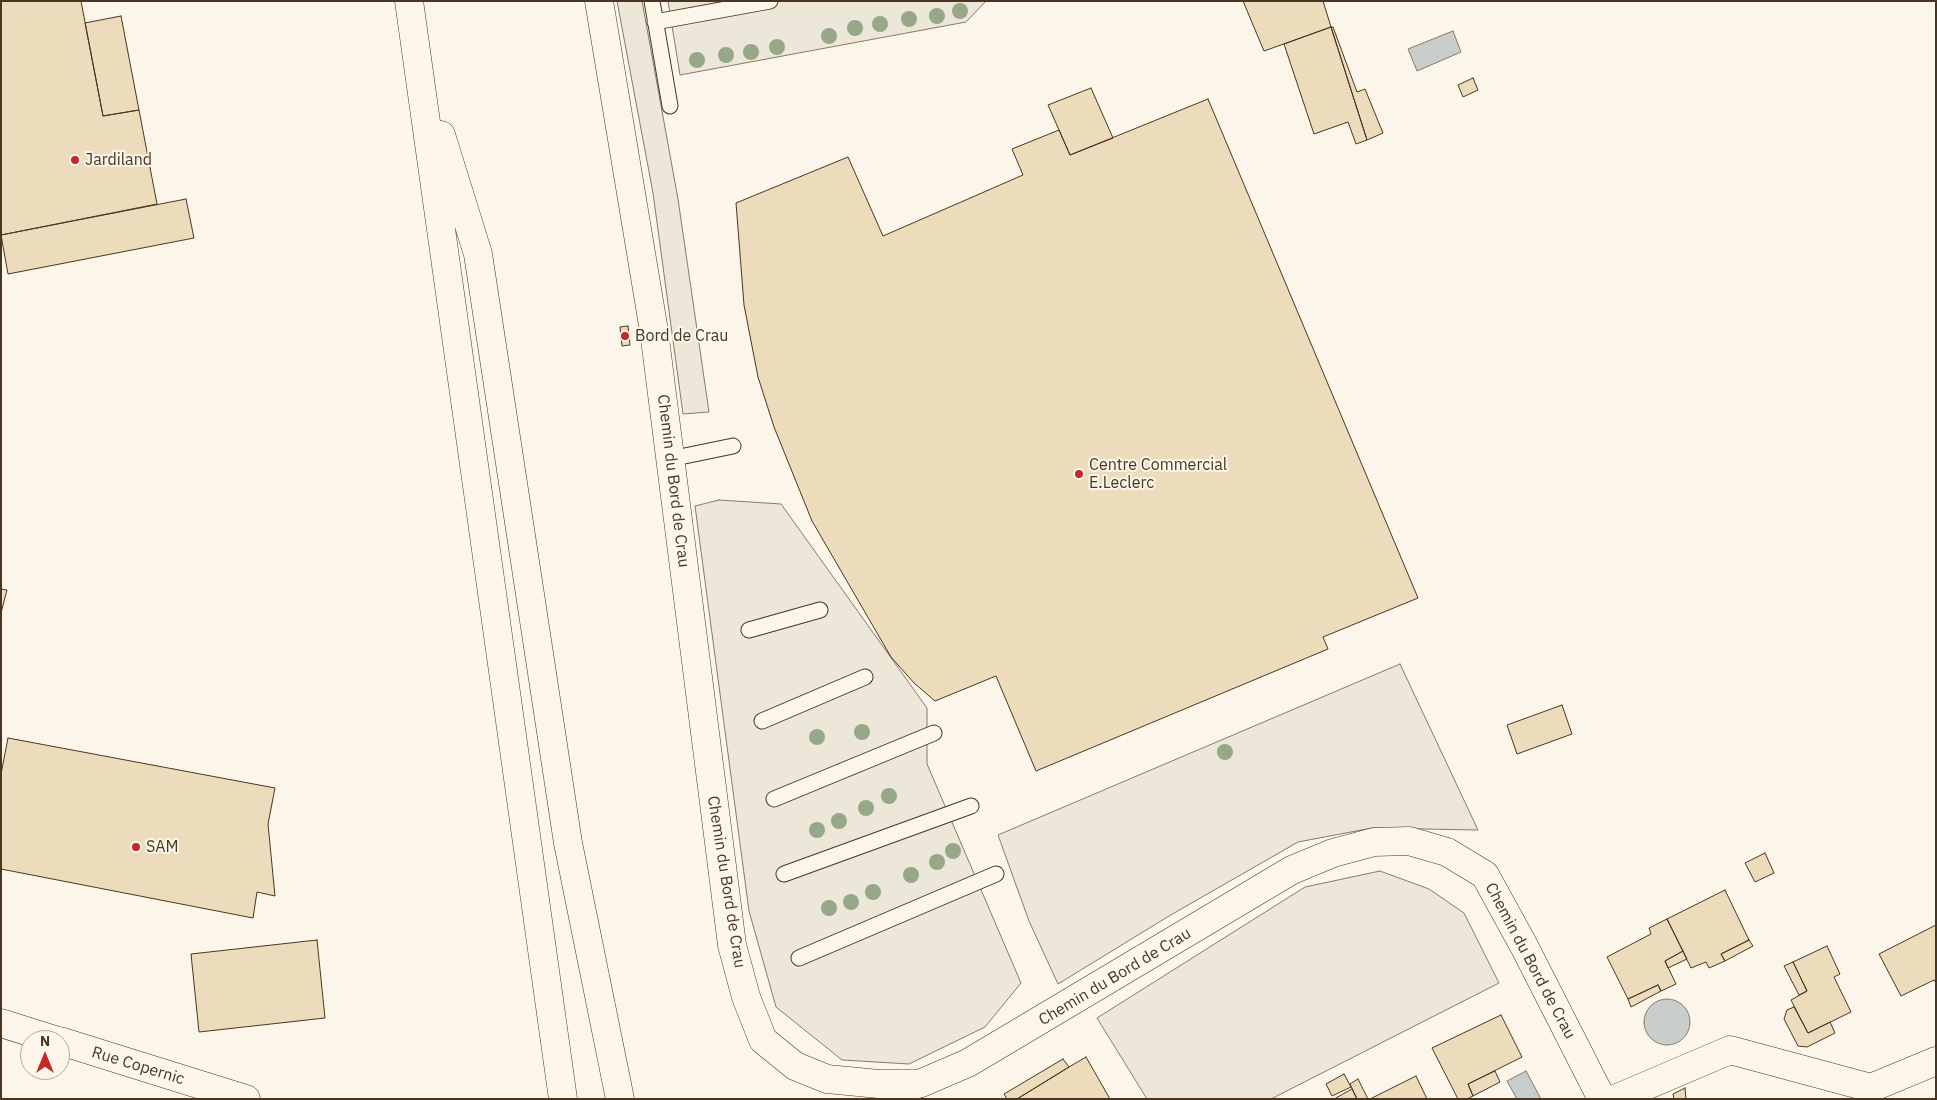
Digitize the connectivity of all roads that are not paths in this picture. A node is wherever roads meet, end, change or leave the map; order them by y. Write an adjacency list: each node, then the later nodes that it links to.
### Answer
1 (409, 1): 6 (street)
2 (599, 1): 9 (street, Chemin du Bord de Crau)
3 (652, 1): 5 (lane)
4 (770, 1): 5 (lane)
5 (655, 22): 7 (lane)
6 (416, 53): 22 (street); 28 (street)
7 (670, 106)
8 (732, 446): 9 (lane)
9 (670, 458): 29 (street, Chemin du Bord de Crau)
10 (820, 610): 11 (lane)
11 (748, 630)
12 (865, 677): 13 (lane)
13 (762, 721)
14 (934, 734): 15 (lane)
15 (774, 800)
16 (971, 806): 17 (lane)
17 (784, 874)
18 (996, 874): 19 (lane)
19 (799, 958)
20 (1, 1023): 21 (street)
21 (23, 1030)
22 (556, 1044): 26 (street); 27 (street)
23 (70, 1045): 25 (street, Rue Copernic)
24 (1936, 1061): 30 (street)
25 (246, 1099)
26 (559, 1099)
27 (563, 1099)
28 (620, 1099)
29 (1602, 1099)
30 (1615, 1099)

